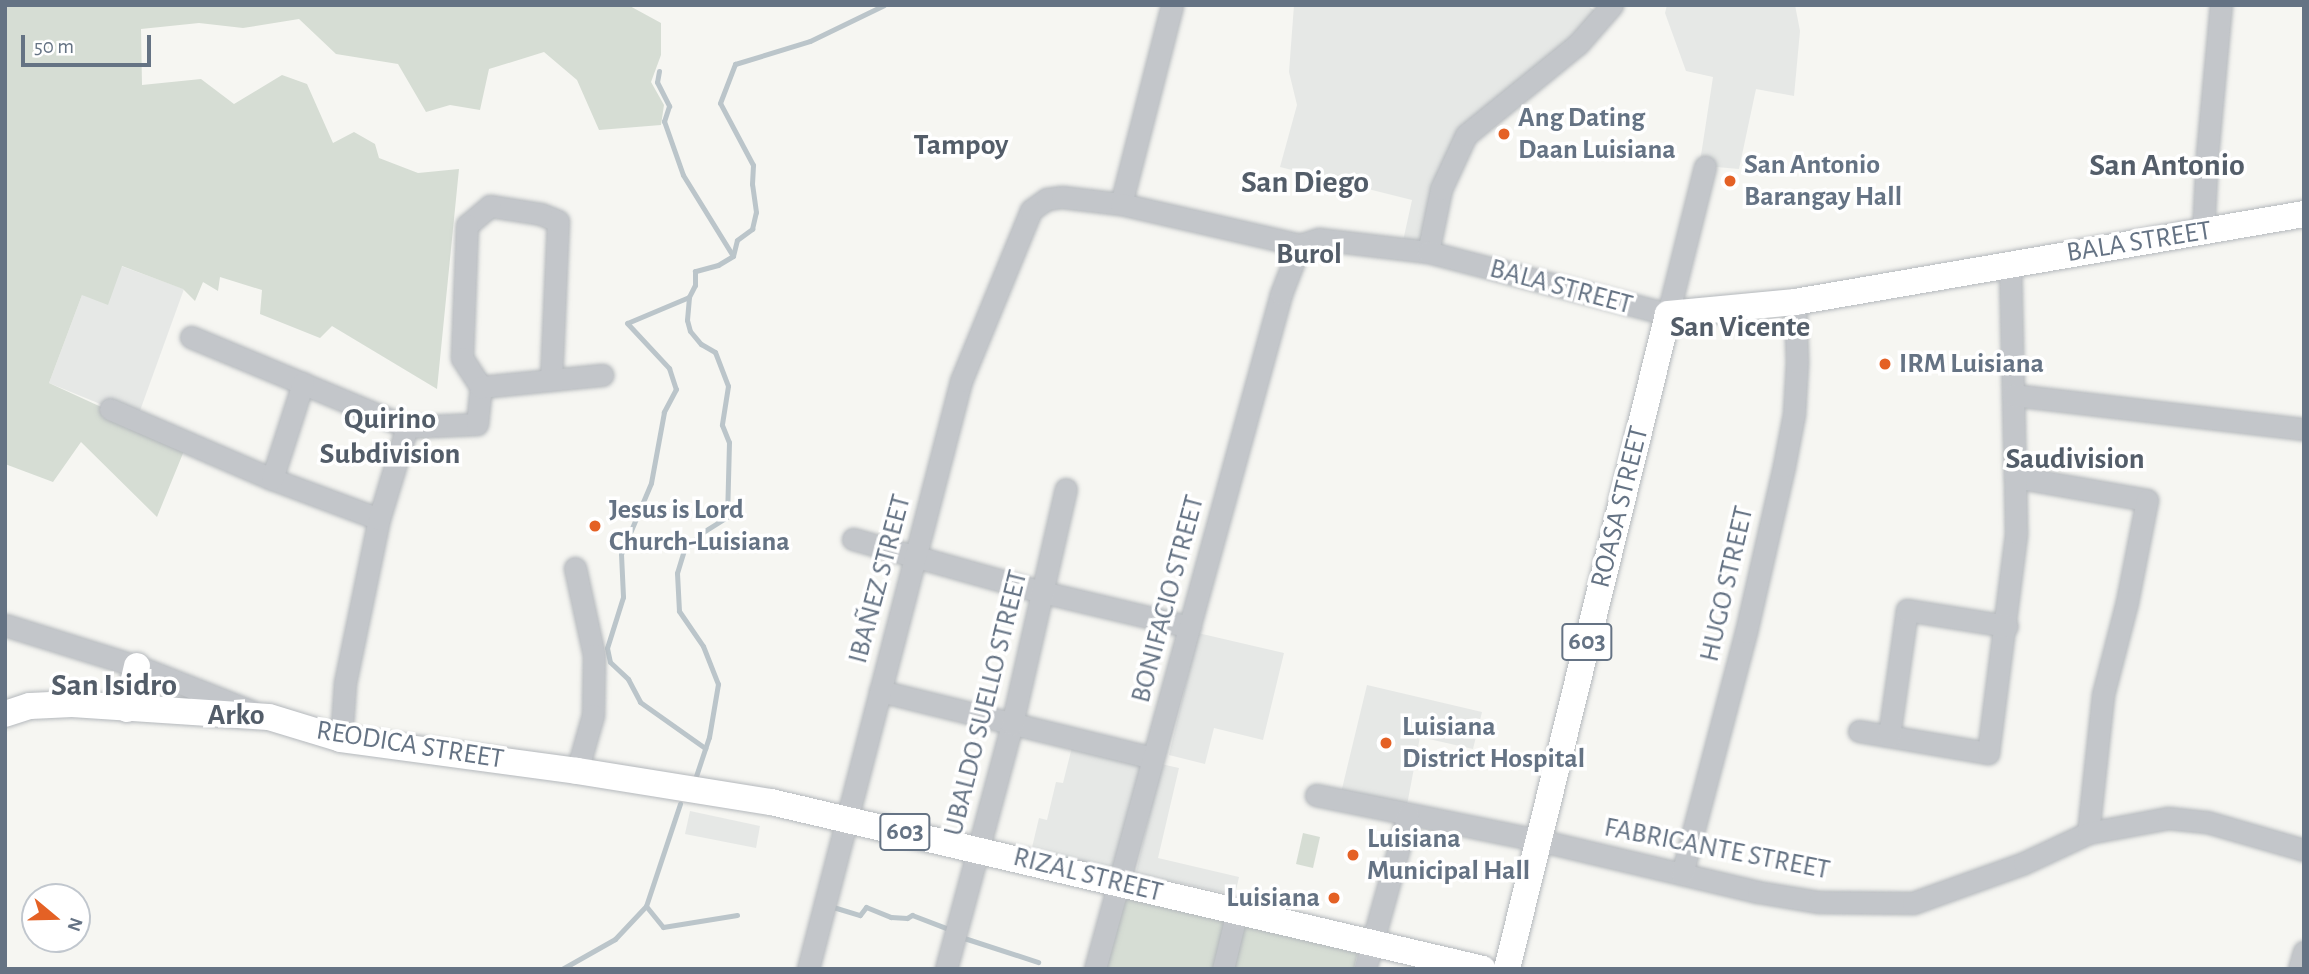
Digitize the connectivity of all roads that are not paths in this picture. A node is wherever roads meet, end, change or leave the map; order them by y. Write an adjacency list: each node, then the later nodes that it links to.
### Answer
1 (1172, 5): 5 (street)
2 (1612, 5): 10 (street)
3 (2221, 5): 8 (street)
4 (1705, 167): 13 (street, ROASA STREET)
5 (1121, 204): 6 (street, BALA STREET); 9 (street, BALA STREET)
6 (1031, 211): 28 (street, IBAÑEZ STREET)
7 (2304, 214): 8 (main road, BALA STREET)
8 (2203, 232): 11 (main road, BALA STREET)
9 (1300, 245): 10 (street, BALA STREET); 33 (street, BONIFACIO STREET)
10 (1428, 253): 13 (street, BALA STREET)
11 (2010, 263): 12 (main road, BALA STREET); 19 (street)
12 (1795, 302): 13 (main road, BALA STREET); 53 (street, HUGO STREET)
13 (1668, 314): 50 (main road, ROASA STREET / 603)
14 (191, 337): 17 (street)
15 (602, 375): 16 (street)
16 (551, 380): 18 (street); 18 (street)
17 (303, 383): 21 (street); 24 (street)
18 (481, 387): 21 (street)
19 (2013, 395): 22 (street); 23 (street)
20 (110, 409): 24 (street)
21 (407, 427): 26 (street)
22 (2304, 429)
23 (2015, 477): 32 (street); 49 (street)
24 (272, 479): 26 (street)
25 (1066, 489): 30 (street, UBALDO SUELLO STREET)
26 (379, 519): 42 (street)
27 (853, 539): 28 (street)
28 (914, 557): 30 (street); 35 (street, IBAÑEZ STREET)
29 (575, 568): 44 (street)
30 (1042, 592): 33 (street); 39 (street, UBALDO SUELLO STREET)
31 (5, 625): 34 (street)
32 (2007, 626): 41 (street); 41 (street)
33 (1190, 627): 43 (street, BONIFACIO STREET)
34 (137, 666): 36 (main road); 38 (street)
35 (880, 691): 39 (street); 48 (street, IBAÑEZ STREET)
36 (127, 709): 37 (main road, REODICA STREET / 603); 38 (main road, REODICA STREET / 603)
37 (5, 714)
38 (269, 718): 42 (main road, REODICA STREET / 603)
39 (1012, 724): 43 (street); 51 (street, UBALDO SUELLO STREET)
40 (1859, 731): 41 (street)
41 (1889, 736)
42 (341, 739): 44 (main road, REODICA STREET / 603)
43 (1152, 758): 54 (street, BONIFACIO STREET)
44 (577, 771): 45 (main road, REODICA STREET / 603)
45 (691, 789): 48 (main road, RIZAL STREET / 603)
46 (1316, 795): 47 (street, FABRICANTE STREET)
47 (1408, 815): 50 (street, FABRICANTE STREET); 56 (street)
48 (848, 820): 51 (main road, RIZAL STREET / 603); 58 (street, IBAÑEZ STREET)
49 (2088, 834): 52 (street, FABRICANTE STREET); 53 (street, FABRICANTE STREET)
50 (1538, 840): 53 (street, FABRICANTE STREET); 64 (main road, ROASA STREET / 603)
51 (980, 849): 54 (main road, RIZAL STREET / 603); 59 (street, UBALDO SUELLO STREET)
52 (2304, 850)
53 (1682, 874)
54 (1118, 883): 55 (main road, RIZAL STREET / 603); 60 (street, BONIFACIO STREET)
55 (1237, 911): 56 (main road, RIZAL STREET / 603); 61 (street)
56 (1373, 941): 62 (street); 63 (main road, RIZAL STREET / 603)
57 (2304, 952): 65 (street)
58 (810, 968)
59 (946, 969)
60 (1095, 969)
61 (1223, 969)
62 (1365, 969)
63 (1483, 969)
64 (1507, 969)
65 (2299, 969)

